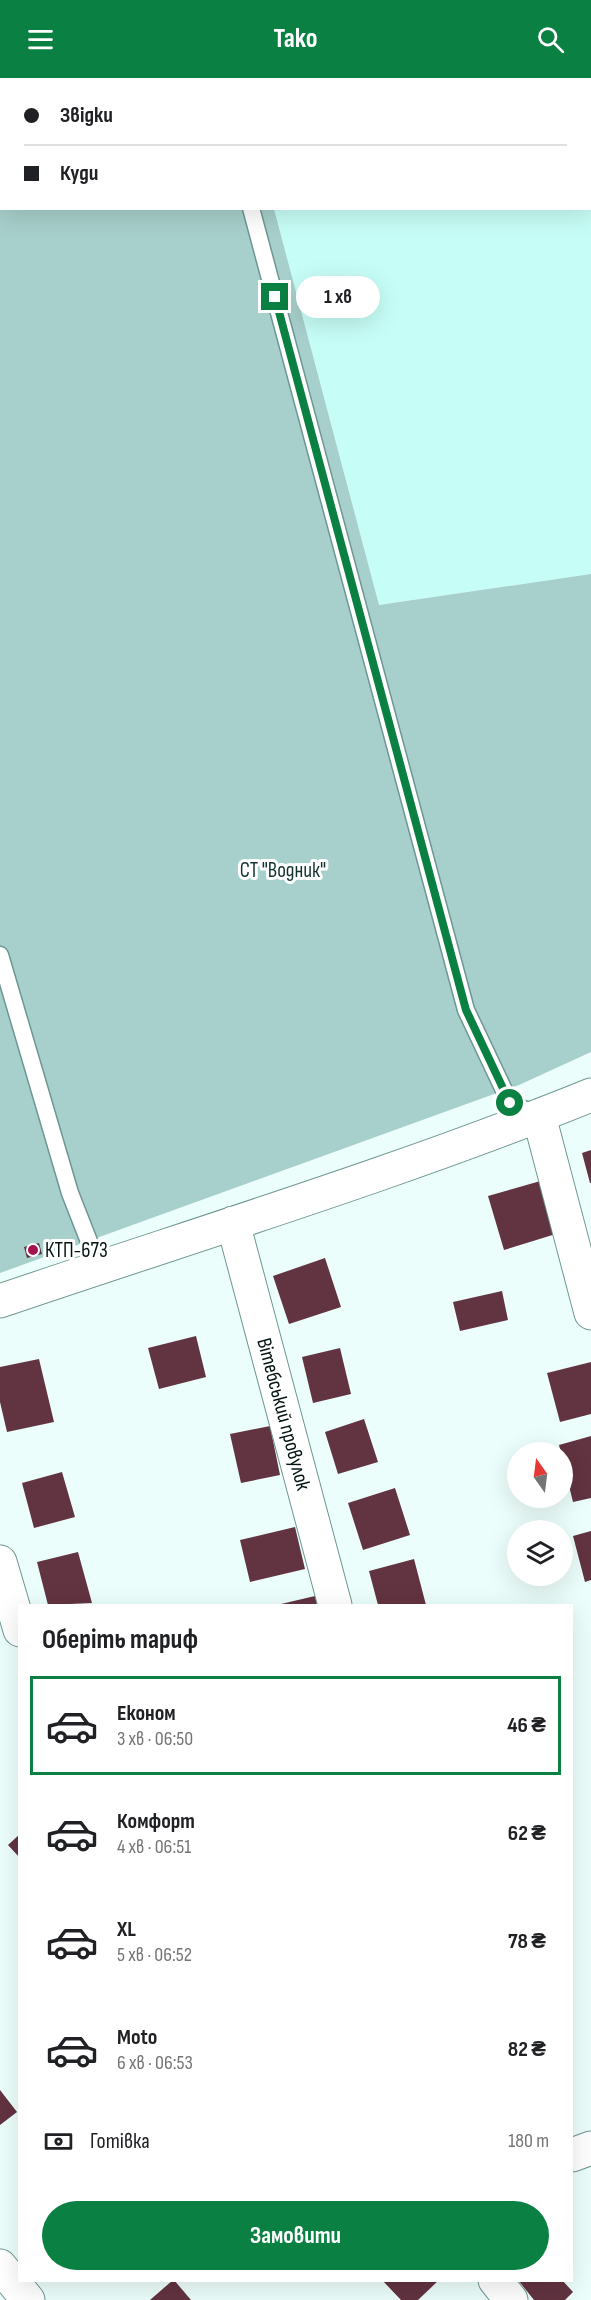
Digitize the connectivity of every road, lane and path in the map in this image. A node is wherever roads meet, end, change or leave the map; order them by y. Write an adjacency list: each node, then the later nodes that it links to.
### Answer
1 (253, 210): 4 (lane)
2 (0, 955): 6 (lane)
3 (591, 1095): 4 (street)
4 (539, 1116): 5 (street); 8 (street)
5 (233, 1223): 6 (street); 10 (street, Вітебський провулок)
6 (99, 1267): 7 (street)
7 (0, 1301)
8 (591, 1313)
9 (0, 1562): 11 (street)
10 (335, 1604)
11 (18, 1623)
12 (591, 2148): 13 (street)
13 (573, 2155)
14 (0, 2266): 16 (street)
15 (497, 2282): 17 (street)
16 (28, 2300)
17 (511, 2300)

